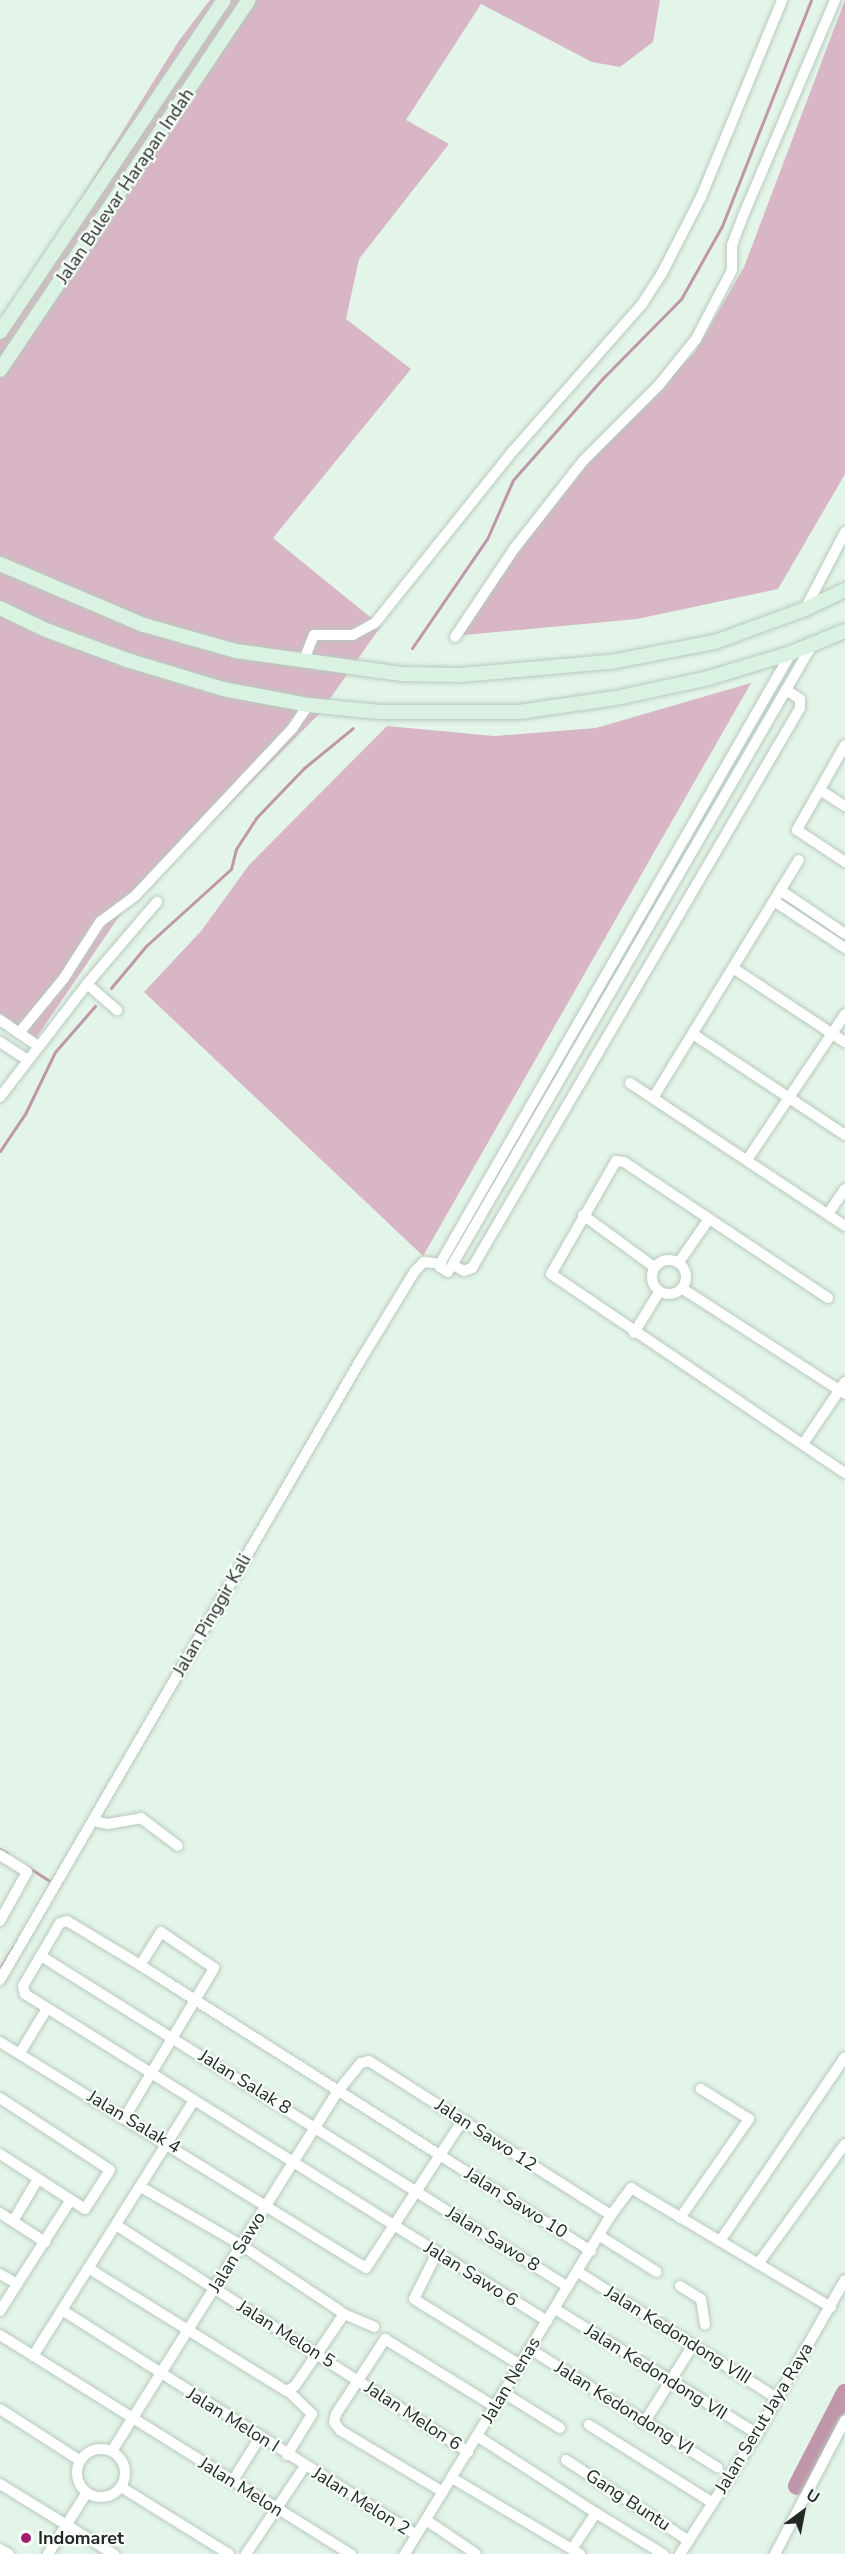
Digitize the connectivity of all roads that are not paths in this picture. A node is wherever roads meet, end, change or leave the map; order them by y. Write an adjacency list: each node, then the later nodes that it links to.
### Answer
1 (224, 0): 5 (street, Jalan Bulevar Harapan Indah)
2 (249, 0): 6 (street, Jalan Bulevar Harapan Indah)
3 (782, 0): 16 (street)
4 (835, 0): 13 (street)
5 (0, 332)
6 (0, 370)
7 (845, 532): 11 (street)
8 (0, 564): 16 (street)
9 (845, 590): 11 (street)
10 (0, 608): 18 (street)
11 (805, 609): 16 (street)
12 (845, 631): 14 (street)
13 (455, 637)
14 (812, 645): 15 (street); 17 (street)
15 (791, 653): 18 (street); 24 (street)
16 (303, 662)
17 (786, 690): 25 (street); 56 (street)
18 (308, 705): 36 (street)
19 (845, 745): 20 (street)
20 (820, 790): 21 (street); 23 (street)
21 (845, 806)
22 (799, 860): 26 (street)
23 (845, 862)
24 (665, 870): 25 (street); 56 (street)
25 (678, 878): 56 (street)
26 (780, 890): 27 (street); 29 (street)
27 (774, 901): 30 (street); 31 (street)
28 (157, 902): 32 (street)
29 (845, 934)
30 (845, 948)
31 (733, 968): 37 (street); 38 (street)
32 (87, 984): 33 (street); 41 (street)
33 (117, 1010)
34 (845, 1014): 38 (street)
35 (0, 1020): 36 (street)
36 (19, 1033): 41 (street)
37 (693, 1034): 45 (street); 46 (street)
38 (832, 1034): 40 (street); 46 (street)
39 (0, 1042): 42 (street)
40 (845, 1042)
41 (38, 1046): 42 (street)
42 (27, 1060): 44 (street)
43 (630, 1083): 45 (street)
44 (0, 1097)
45 (653, 1098): 48 (street)
46 (789, 1098): 47 (street); 48 (street)
47 (845, 1135)
48 (747, 1160): 50 (street)
49 (845, 1189): 50 (street)
50 (828, 1214): 53 (street)
51 (583, 1215): 52 (street); 57 (street); 61 (street)
52 (709, 1219): 54 (street); 60 (street)
53 (845, 1226)
54 (679, 1262): 57 (street); 58 (street)
55 (434, 1263): 65 (street, Jalan Pinggir Kali)
56 (455, 1266)
57 (654, 1267): 59 (street)
58 (683, 1289): 59 (street); 62 (street)
59 (659, 1292): 61 (street)
60 (828, 1298)
61 (634, 1333): 63 (street)
62 (843, 1389): 63 (street)
63 (803, 1444): 64 (street)
64 (845, 1473)
65 (93, 1821): 66 (street); 72 (street, Jalan Pinggir Kali)
66 (177, 1846)
67 (0, 1855): 68 (street)
68 (4, 1907): 69 (street)
69 (0, 1921)
70 (41, 1956): 71 (street, Jalan Sawo 10); 74 (street, Jalan Sawo 6); 75 (street, Jalan Salak 8)
71 (140, 1965): 73 (street, Jalan Sawo 10); 73 (street)
72 (0, 1980)
73 (195, 2002): 75 (street); 83 (street, Jalan Sawo 10)
74 (46, 2010): 77 (street); 81 (street, Jalan Sawo 6)
75 (173, 2038): 81 (street); 88 (street, Jalan Salak 8)
76 (0, 2042): 77 (street, Jalan Salak 4)
77 (20, 2053): 86 (street, Jalan Salak 4)
78 (845, 2057): 80 (street)
79 (369, 2061): 83 (street, Jalan Sawo); 87 (street, Jalan Sawo 12)
80 (841, 2074): 106 (street)
81 (151, 2075): 85 (street, Jalan Sawo 6); 86 (street)
82 (701, 2089): 101 (street)
83 (338, 2091): 88 (street, Jalan Sawo); 92 (street, Jalan Sawo 10)
84 (0, 2098): 97 (street)
85 (193, 2102): 89 (street); 93 (street, Jalan Sawo 6)
86 (125, 2117): 89 (street, Jalan Salak 4)
87 (463, 2120): 92 (street); 99 (street, Jalan Sawo 12)
88 (316, 2127): 93 (street, Jalan Sawo); 96 (street, Jalan Salak 8)
89 (168, 2143): 95 (street); 98 (street, Jalan Salak 4)
90 (845, 2144): 111 (street)
91 (0, 2154): 94 (street)
92 (441, 2156): 96 (street); 109 (street, Jalan Sawo 10)
93 (293, 2164): 98 (street, Jalan Sawo); 104 (street, Jalan Sawo 6)
94 (38, 2179): 97 (street); 102 (street)
95 (141, 2187): 103 (street); 108 (street)
96 (418, 2192): 104 (street); 119 (street, Jalan Sawo 8)
97 (70, 2201): 107 (street)
98 (267, 2205): 104 (street, Jalan Salak 4); 108 (street, Jalan Sawo)
99 (607, 2212): 101 (street, Jalan Nenas); 105 (street, Jalan Nenas)
100 (0, 2213): 102 (street)
101 (680, 2218): 106 (street)
102 (13, 2221): 107 (street)
103 (116, 2225): 112 (street); 120 (street, Jalan Melon 5)
104 (395, 2226): 110 (street, Jalan Sawo 6)
105 (600, 2236): 109 (street, Jalan Nenas); 114 (street)
106 (720, 2241): 111 (street)
107 (45, 2242): 117 (street)
108 (241, 2245): 120 (street, Jalan Sawo); 125 (street)
109 (591, 2251): 113 (street, Jalan Nenas)
110 (437, 2253): 126 (street, Jalan Sawo 6); 135 (street)
111 (758, 2264): 121 (street)
112 (88, 2268): 123 (street); 129 (street)
113 (578, 2272): 119 (street, Jalan Nenas); 131 (street, Jalan Kedondong VIII)
114 (657, 2272)
115 (0, 2274): 117 (street)
116 (845, 2280): 121 (street, Jalan Serut Jaya Raya)
117 (17, 2284): 124 (street)
118 (680, 2286): 127 (street)
119 (568, 2287): 122 (street, Jalan Nenas)
120 (214, 2289): 129 (street, Jalan Sawo); 133 (street, Jalan Melon 5)
121 (831, 2307): 141 (street, Jalan Serut Jaya Raya)
122 (555, 2309): 126 (street, Jalan Nenas); 138 (street, Jalan Kedondong VII)
123 (62, 2310): 134 (street); 136 (street, Jalan Melon I)
124 (0, 2312)
125 (344, 2314): 128 (street); 133 (street)
126 (547, 2321): 132 (street, Jalan Nenas)
127 (705, 2325)
128 (374, 2327)
129 (187, 2332): 136 (street, Jalan Sawo); 139 (street)
130 (0, 2335): 134 (street, Jalan Melon)
131 (693, 2345): 138 (street); 141 (street, Jalan Kedondong VIII)
132 (530, 2349): 135 (street, Jalan Nenas); 146 (street, Jalan Kedondong VI)
133 (318, 2353): 137 (street, Jalan Melon 5); 139 (street)
134 (33, 2356): 144 (street, Jalan Melon)
135 (520, 2365): 140 (street, Jalan Nenas)
136 (160, 2374): 144 (street, Jalan Sawo); 151 (street, Jalan Melon I)
137 (357, 2380): 142 (street); 153 (street, Jalan Melon 6); 163 (street)
138 (670, 2382): 146 (street); 149 (street, Jalan Kedondong VII)
139 (288, 2391): 154 (street)
140 (504, 2392): 142 (street, Jalan Nenas); 148 (street)
141 (778, 2399): 149 (street, Jalan Serut Jaya Raya)
142 (495, 2407): 150 (street, Jalan Nenas)
143 (0, 2409): 155 (street)
144 (132, 2419): 152 (street, Jalan Sawo); 160 (street, Jalan Melon)
145 (845, 2421): 184 (street)
146 (644, 2423): 158 (street, Jalan Kedondong VI)
147 (589, 2425): 165 (street)
148 (560, 2428)
149 (757, 2434): 165 (street, Jalan Serut Jaya Raya)
150 (477, 2436): 153 (street, Jalan Nenas); 167 (street)
151 (260, 2437): 154 (street, Jalan Melon I); 160 (street)
152 (112, 2451): 155 (street); 162 (street)
153 (468, 2452): 159 (street, Jalan Nenas)
154 (287, 2455): 157 (street, Jalan Melon I)
155 (79, 2460): 164 (street)
156 (566, 2460): 171 (street, Gang Buntu)
157 (305, 2466): 166 (street); 170 (street, Jalan Melon 2)
158 (718, 2468)
159 (452, 2478): 163 (street, Jalan Nenas); 173 (street)
160 (232, 2482): 166 (street, Jalan Melon)
161 (0, 2484): 169 (street)
162 (121, 2487): 164 (street); 177 (street)
163 (443, 2493): 168 (street, Jalan Nenas)
164 (86, 2494): 169 (street)
165 (713, 2503): 171 (street, Jalan Serut Jaya Raya)
166 (275, 2509): 178 (street); 179 (street, Jalan Melon)
167 (596, 2513): 173 (street); 182 (street)
168 (426, 2520): 170 (street, Jalan Nenas); 181 (street)
169 (66, 2525): 175 (street); 176 (street)
170 (416, 2535): 180 (street, Jalan Nenas)
171 (689, 2541): 183 (street, Jalan Serut Jaya Raya)
172 (0, 2549): 174 (street)
173 (576, 2552)
174 (9, 2554)
175 (48, 2554)
176 (114, 2554)
177 (229, 2554)
178 (246, 2554)
179 (351, 2554)
180 (405, 2554)
181 (476, 2554)
182 (663, 2554)
183 (680, 2554)
184 (775, 2554)

